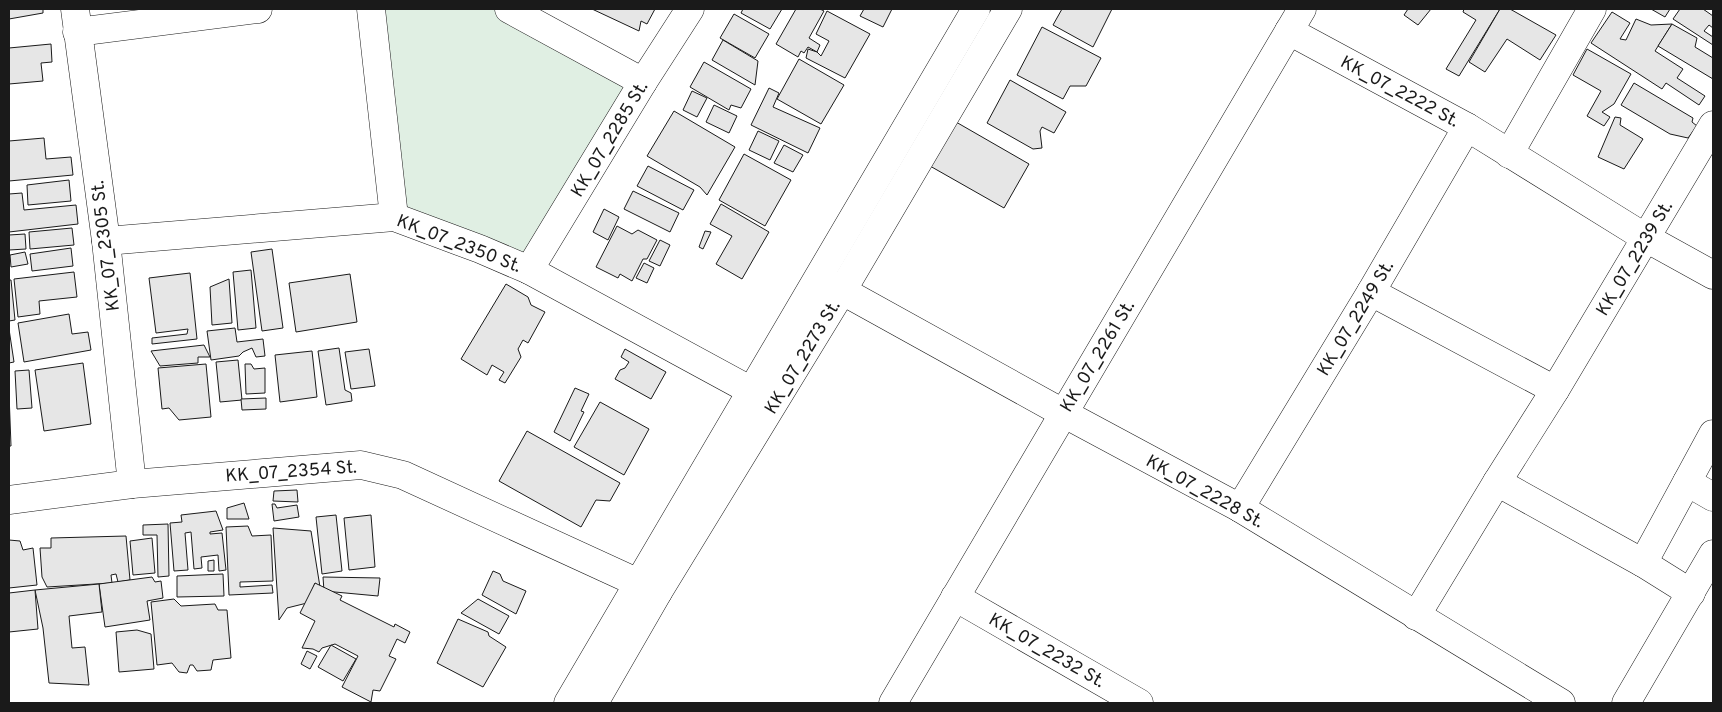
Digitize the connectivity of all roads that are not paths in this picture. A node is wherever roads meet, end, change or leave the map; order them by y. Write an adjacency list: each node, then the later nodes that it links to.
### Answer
1 (258, 9): 8 (street)
2 (371, 9): 14 (street)
3 (509, 9): 10 (street)
4 (690, 9): 10 (street, KK_07_2285 St.)
5 (976, 9): 19 (street, KK_07_2273 St.)
6 (1008, 9): 20 (street, KK_07_2273 St.)
7 (1592, 9): 13 (street)
8 (76, 20): 16 (street, KK_07_2305 St.)
9 (1295, 20): 12 (street, KK_07_2222 St.); 24 (street, KK_07_2261 St.)
10 (643, 82): 17 (street, KK_07_2285 St.)
11 (1713, 125): 15 (street, KK_07_2239 St.)
12 (1467, 127): 13 (street, KK_07_2222 St.); 21 (street, KK_07_2249 St.)
13 (1509, 154): 15 (street, KK_07_2222 St.)
14 (394, 217): 16 (street, KK_07_2350 St.); 17 (street, KK_07_2350 St.)
15 (1646, 238): 18 (street, KK_07_2222 St.); 22 (street, KK_07_2239 St.)
16 (106, 241): 28 (street, KK_07_2305 St.)
17 (529, 270): 23 (street, KK_07_2350 St.)
18 (1713, 275)
19 (819, 277): 20 (street, KK_07_2228 St.); 23 (street, KK_07_2273 St.)
20 (842, 291): 23 (street, KK_07_2273 St.); 24 (street, KK_07_2228 St.)
21 (1372, 292): 22 (street); 31 (street, KK_07_2249 St.)
22 (1555, 390): 26 (street, KK_07_2239 St.)
23 (763, 397): 34 (street, KK_07_2273 St.)
24 (1063, 413): 31 (street, KK_07_2228 St.); 36 (street, KK_07_2261 St.)
25 (1713, 434): 27 (street)
26 (1497, 482): 33 (street); 37 (street, KK_07_2239 St.)
27 (1688, 482): 29 (street); 33 (street)
28 (132, 484): 30 (street, KK_07_2354 St.); 34 (street, KK_07_2354 St.)
29 (1713, 497)
30 (9, 500)
31 (1240, 508): 37 (street, KK_07_2228 St.)
32 (1713, 554): 35 (street)
33 (1644, 563): 35 (street)
34 (649, 587): 38 (street, KK_07_2273 St.); 39 (street, KK_07_2273 St.)
35 (1691, 593): 43 (street)
36 (955, 597): 40 (street, KK_07_2261 St.); 41 (street, KK_07_2232 St.)
37 (1416, 616): 42 (street, KK_07_2228 St.)
38 (568, 703)
39 (594, 703)
40 (893, 703)
41 (1139, 703)
42 (1561, 703)
43 (1626, 703)

